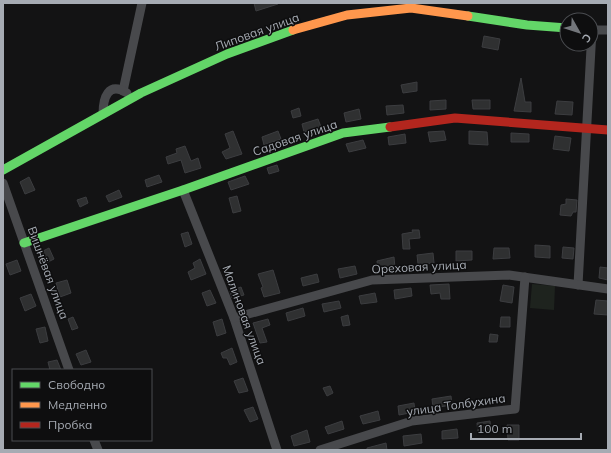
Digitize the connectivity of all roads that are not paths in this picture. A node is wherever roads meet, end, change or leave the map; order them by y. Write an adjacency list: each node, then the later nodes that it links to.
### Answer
1 (142, 3): 4 (street)
2 (559, 27): 5 (street, Липовая улица)
3 (591, 52): 7 (street)
4 (123, 90): 5 (street); 6 (street)
5 (132, 98): 6 (street, Липовая улица)
6 (103, 114): 9 (street, Липовая улица)
7 (587, 128): 8 (street, Садовая улица); 11 (street, Садовая улица); 14 (street)
8 (608, 130)
9 (3, 170)
10 (3, 183): 12 (street, Вишнёвая улица)
11 (183, 190): 12 (street, Садовая улица); 16 (street, Малиновая улица)
12 (24, 243): 17 (street, Вишнёвая улица)
13 (525, 277): 14 (street, Ореховая улица); 16 (street, Ореховая улица); 19 (street, улица Толбухина)
14 (578, 285): 15 (street, Ореховая улица)
15 (608, 289)
16 (234, 318): 18 (street, Малиновая улица)
17 (69, 369)
18 (277, 450)
19 (320, 450)

